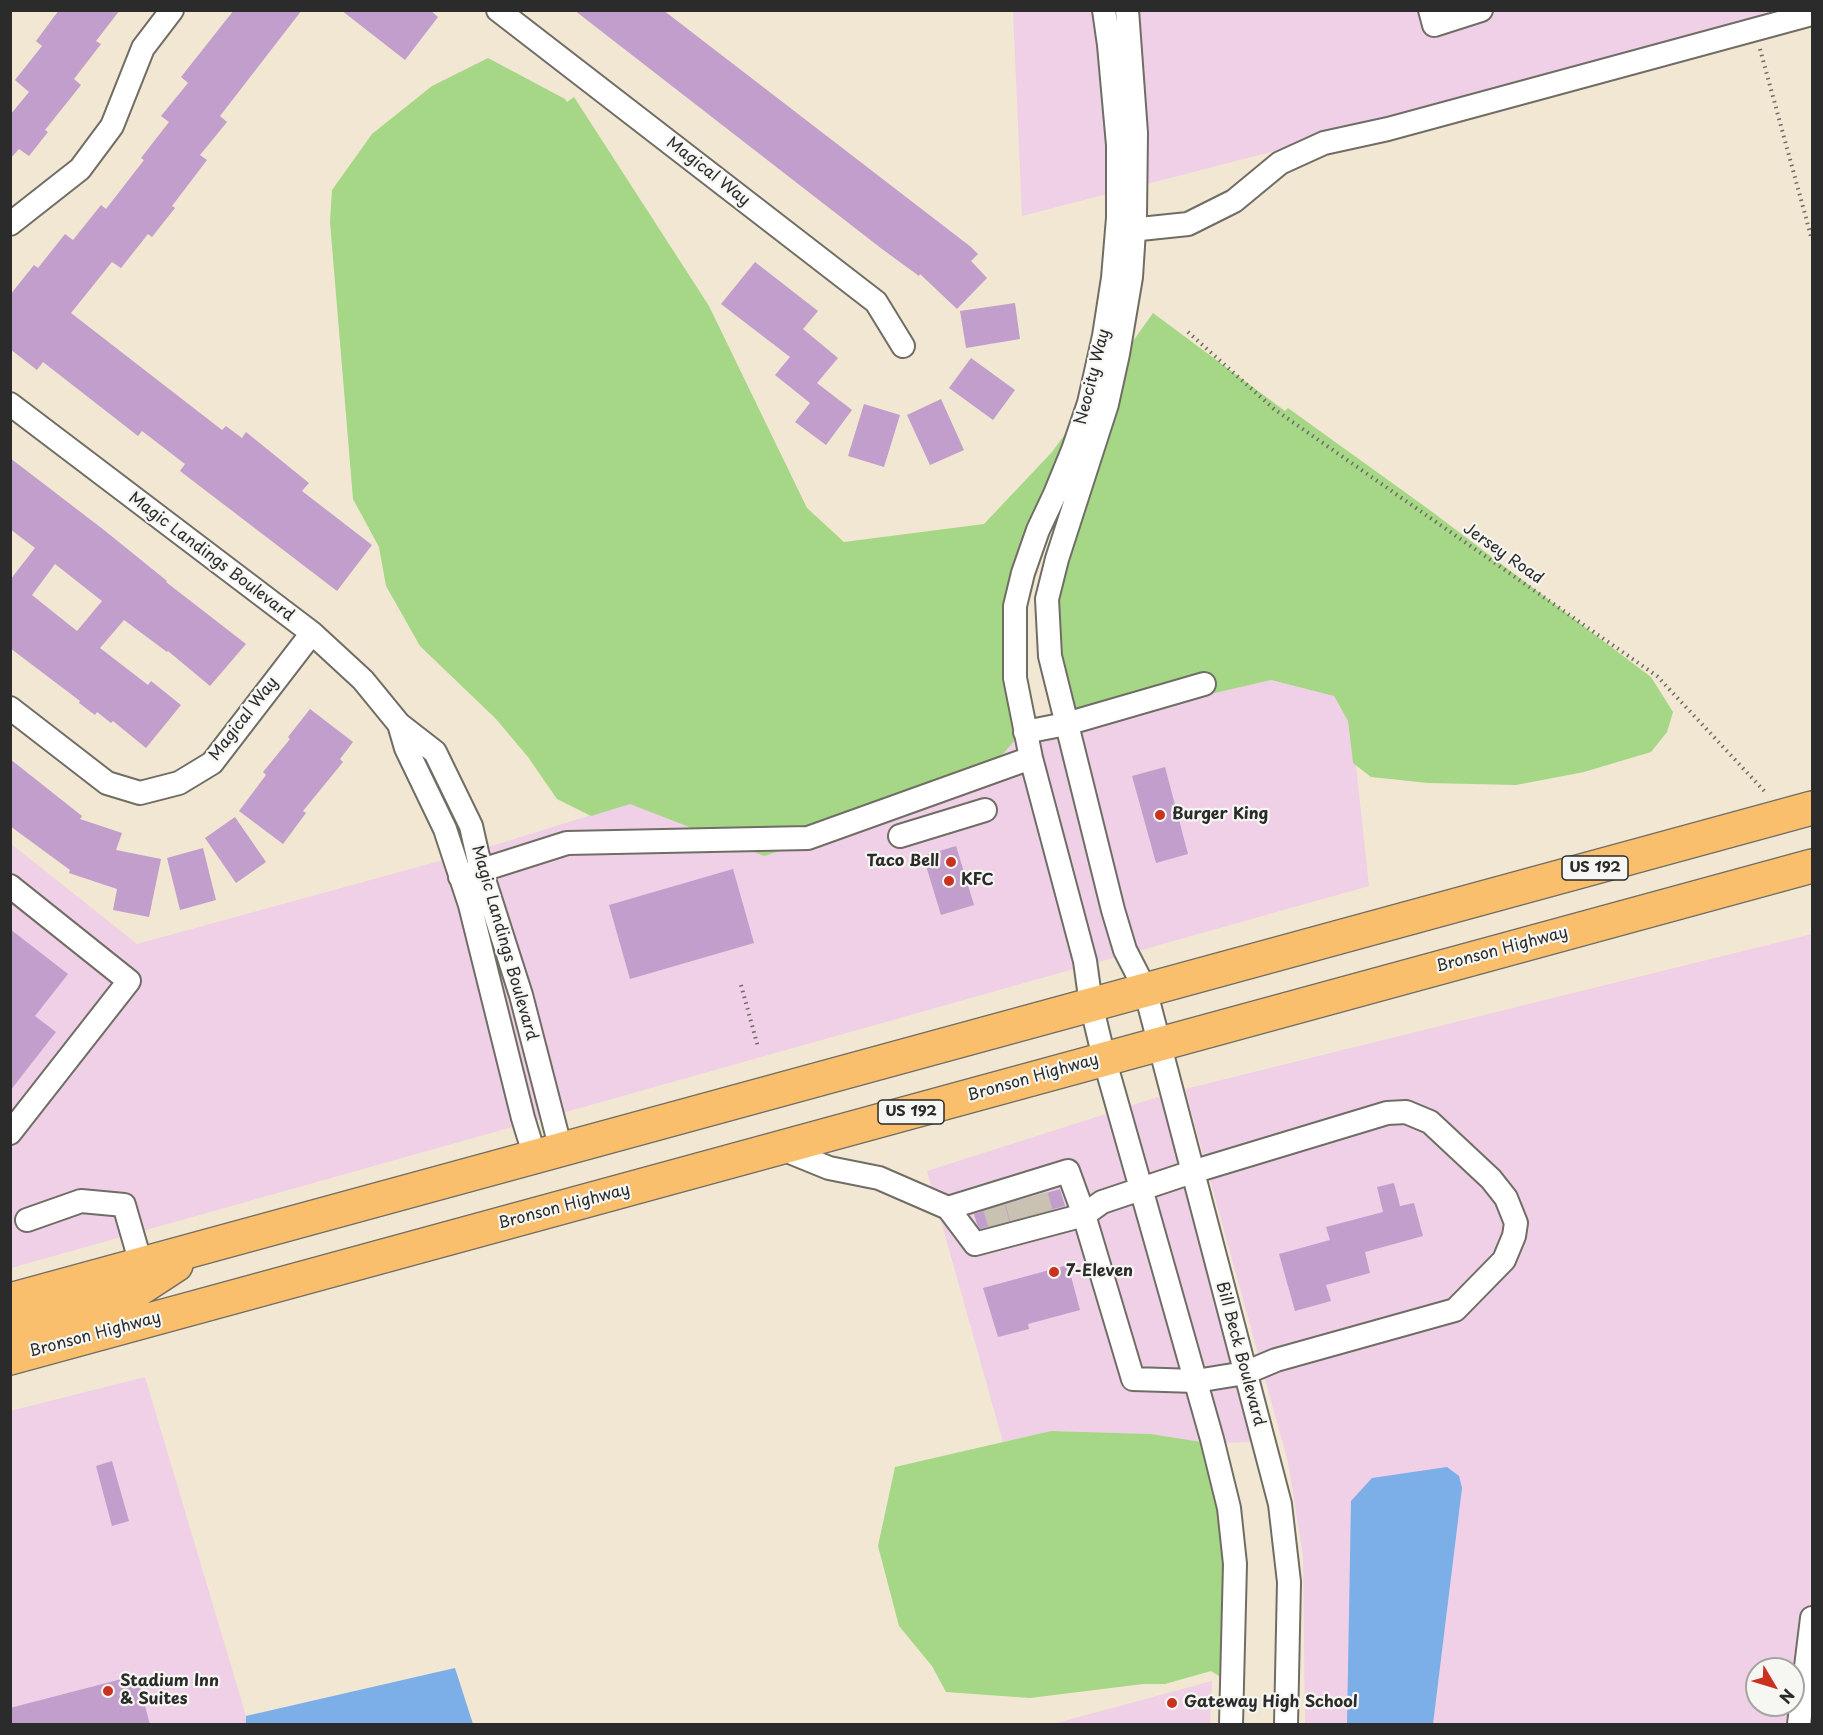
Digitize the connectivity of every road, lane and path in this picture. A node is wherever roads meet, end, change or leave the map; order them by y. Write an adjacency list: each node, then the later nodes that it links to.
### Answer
1 (172, 10): 9 (street)
2 (498, 10): 13 (street, Magical Way)
3 (1104, 10): 10 (street, Neocity Way)
4 (1127, 10): 10 (street, Neocity Way)
5 (1430, 10): 6 (street)
6 (1481, 10)
7 (1812, 14): 8 (street)
8 (1755, 31): 10 (street); 11 (path)
9 (10, 224)
10 (1125, 230): 18 (street, Neocity Way); 19 (street, Neocity Way)
11 (1812, 240)
12 (1188, 332): 22 (path, Jersey Road)
13 (903, 346)
14 (10, 404): 15 (street, Magic Landings Boulevard)
15 (312, 633): 17 (street, Magical Way); 25 (street, Magic Landings Boulevard)
16 (1204, 684): 18 (street)
17 (10, 708)
18 (1066, 724): 19 (street); 28 (street, Neocity Way)
19 (1025, 732): 20 (street, Neocity Way)
20 (1031, 758): 25 (street); 29 (street, Neocity Way)
21 (985, 810): 23 (street)
22 (1799, 811): 28 (highway, US 192)
23 (900, 836)
24 (1812, 866): 30 (highway, Bronson Highway / US 192)
25 (471, 873): 35 (street, Magic Landings Boulevard)
26 (10, 886): 33 (street)
27 (741, 985): 31 (path)
28 (1145, 989): 29 (highway, US 192); 30 (street, Bill Beck Boulevard)
29 (1091, 1004): 32 (street); 35 (highway, US 192)
30 (1159, 1044): 32 (highway, Bronson Highway / US 192); 36 (street, Bill Beck Boulevard)
31 (758, 1047)
32 (1104, 1058): 34 (highway, Bronson Highway / US 192); 37 (street)
33 (10, 1132)
34 (780, 1148): 38 (street); 46 (highway, Bronson Highway / US 192)
35 (548, 1153): 42 (highway, US 192)
36 (1192, 1172): 37 (street); 47 (street, Bill Beck Boulevard); 47 (street)
37 (1141, 1190): 40 (street); 48 (street)
38 (948, 1208): 39 (street); 39 (street)
39 (1018, 1210): 40 (street); 40 (street)
40 (1084, 1215): 48 (street)
41 (27, 1220): 43 (street)
42 (203, 1248): 43 (highway, US 192); 45 (highway)
43 (141, 1264): 44 (highway, US 192)
44 (10, 1300)
45 (10, 1330)
46 (10, 1358)
47 (1245, 1373): 48 (street); 51 (street, Bill Beck Boulevard)
48 (1196, 1381): 50 (street)
49 (1812, 1618): 52 (street)
50 (1231, 1725)
51 (1286, 1725)
52 (1799, 1725)

